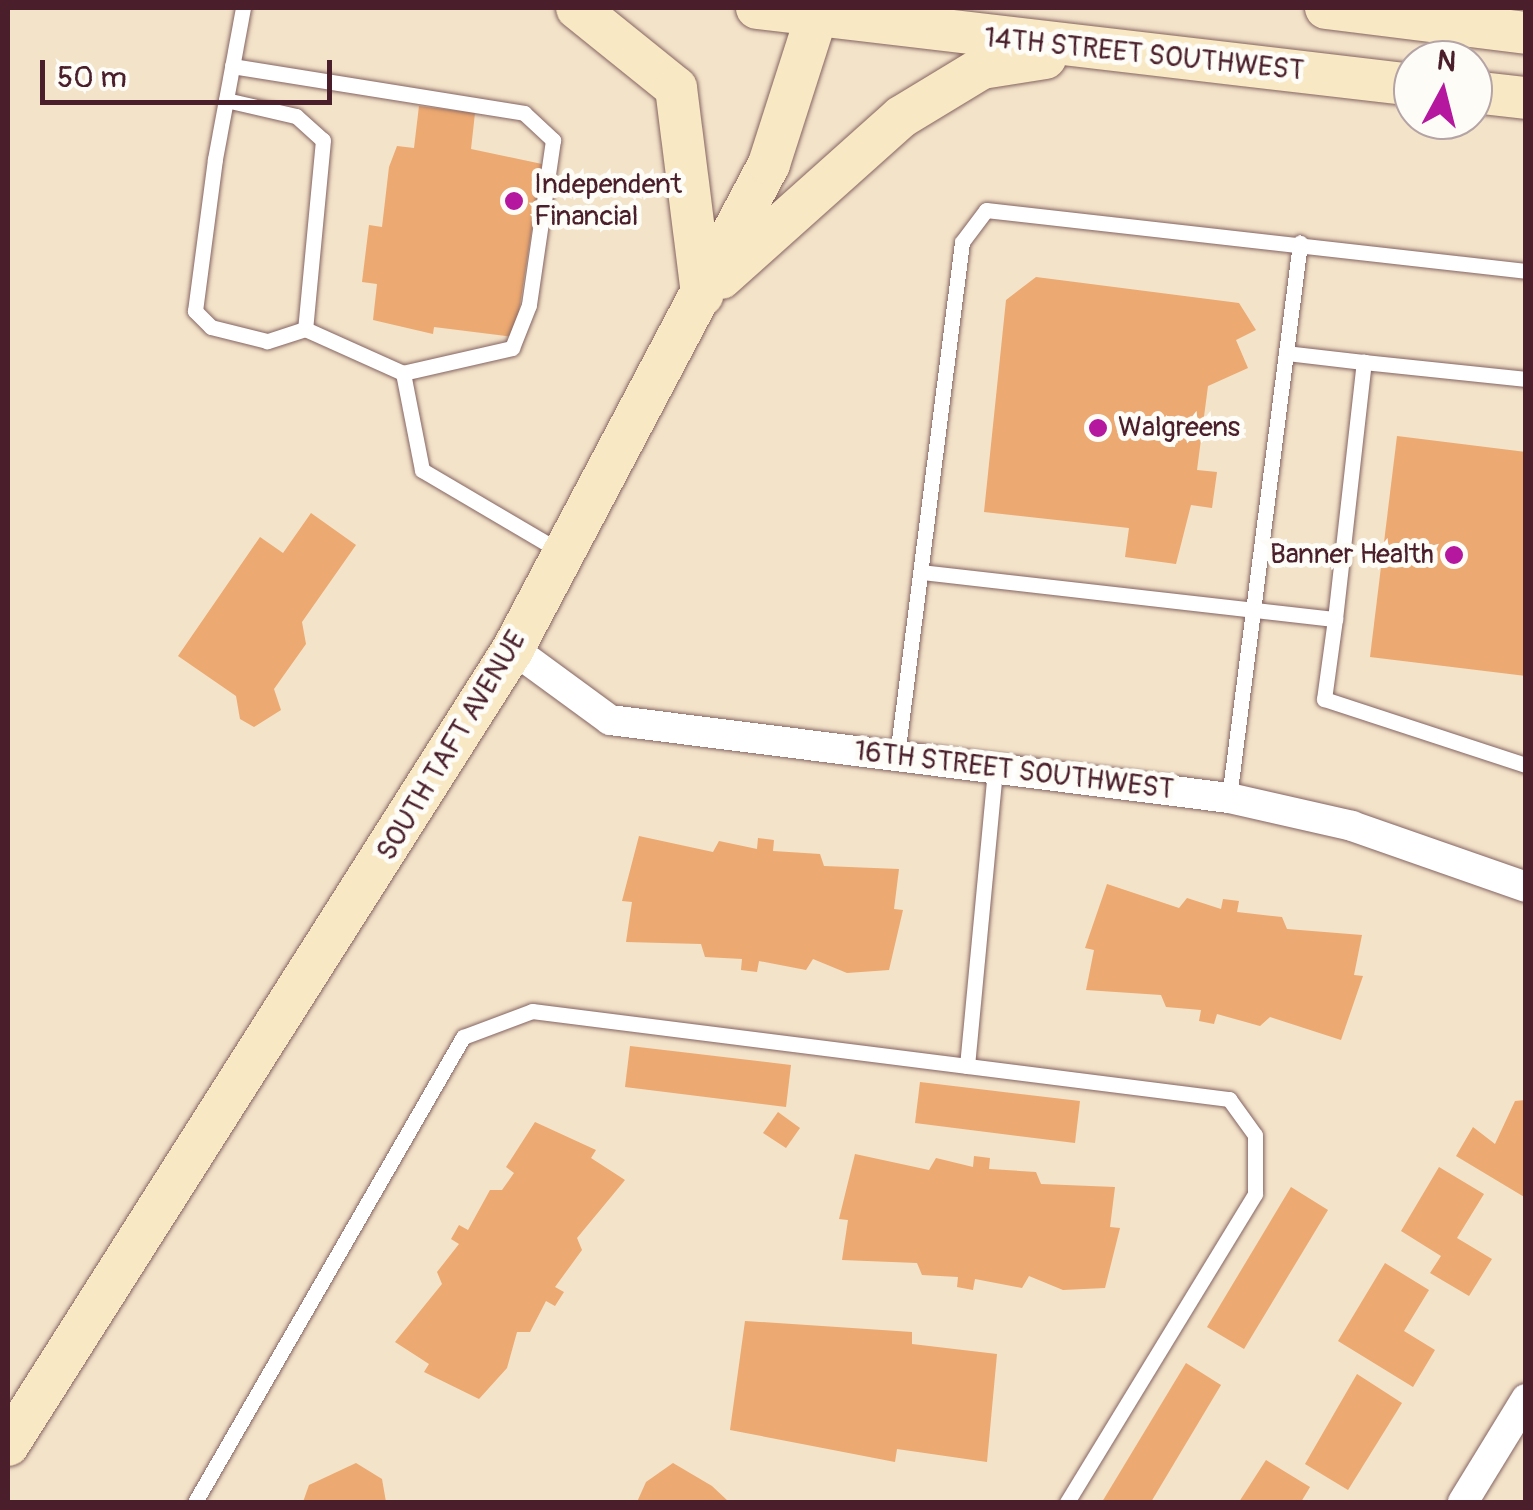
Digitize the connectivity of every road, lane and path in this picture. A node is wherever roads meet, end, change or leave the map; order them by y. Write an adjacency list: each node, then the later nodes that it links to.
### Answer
1 (242, 8): 8 (lane)
2 (577, 8): 15 (main road)
3 (757, 8): 5 (main road, 14TH STREET SOUTHWEST)
4 (1326, 8): 6 (main road)
5 (818, 11): 7 (main road, 14TH STREET SOUTHWEST); 15 (main road, SOUTH TAFT AVENUE)
6 (1526, 33)
7 (1098, 49): 9 (main road, 14TH STREET SOUTHWEST); 15 (main road)
8 (232, 66): 12 (lane); 19 (lane)
9 (1393, 83)
10 (1493, 94): 11 (main road)
11 (1526, 98)
12 (226, 100): 16 (lane); 16 (lane)
13 (1300, 243): 14 (lane); 17 (lane); 22 (lane)
14 (1526, 271)
15 (702, 295): 21 (main road, SOUTH TAFT AVENUE)
16 (305, 329): 19 (lane)
17 (1286, 353): 18 (lane); 23 (lane)
18 (1364, 362): 20 (lane); 24 (lane)
19 (403, 372): 21 (lane)
20 (1526, 379)
21 (563, 554): 25 (main road, SOUTH TAFT AVENUE)
22 (921, 572): 23 (lane); 26 (lane)
23 (1253, 610): 24 (lane); 29 (lane)
24 (1334, 619): 27 (lane)
25 (513, 650): 26 (street, 16TH STREET SOUTHWEST); 33 (main road, SOUTH TAFT AVENUE)
26 (897, 756): 28 (street, 16TH STREET SOUTHWEST)
27 (1526, 765)
28 (995, 769): 29 (street, 16TH STREET SOUTHWEST); 31 (lane)
29 (1229, 798): 30 (street, 16TH STREET SOUTHWEST)
30 (1526, 887)
31 (967, 1066): 34 (lane); 35 (lane)
32 (1526, 1400): 36 (street)
33 (8, 1444)
34 (195, 1502)
35 (1067, 1502)
36 (1463, 1502)

